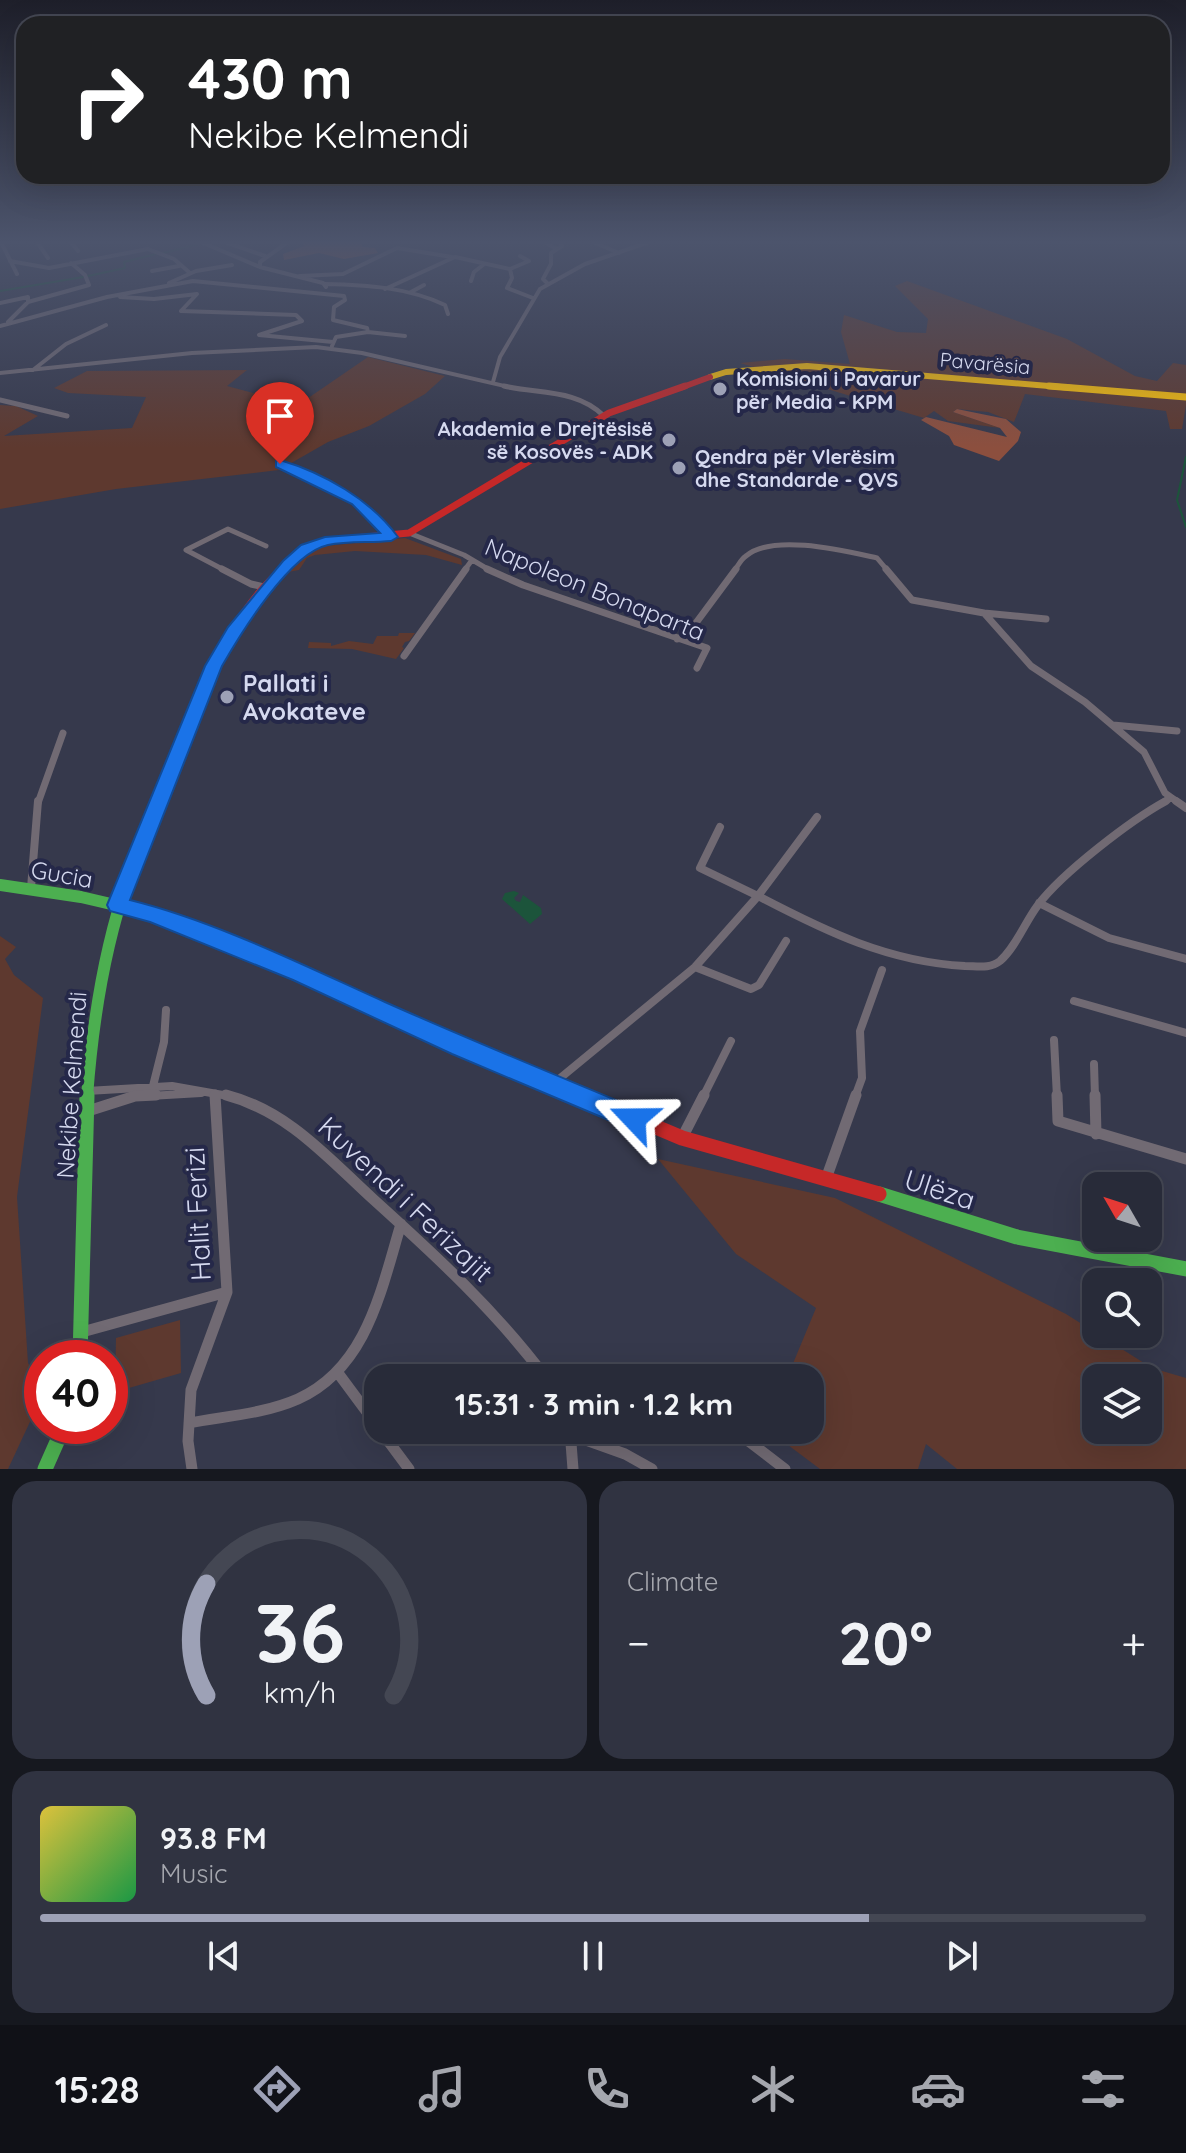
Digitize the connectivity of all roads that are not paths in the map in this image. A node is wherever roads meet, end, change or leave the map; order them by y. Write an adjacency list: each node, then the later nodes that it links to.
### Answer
1 (20, 311): 8 (street)
2 (57, 311): 8 (street)
3 (181, 311): 13 (street)
4 (334, 311): 11 (street)
5 (447, 311): 7 (street)
6 (529, 311): 16 (street)
7 (448, 314)
8 (7, 324): 10 (street)
9 (106, 325): 14 (street)
10 (0, 326)
11 (368, 332): 12 (street); 13 (street)
12 (405, 336)
13 (332, 345): 14 (street); 16 (street)
14 (33, 370): 15 (street)
15 (0, 373)
16 (493, 382): 20 (street)
17 (1186, 397): 20 (street, Pavarësia)
18 (0, 400): 19 (street)
19 (67, 416)
20 (601, 418): 22 (street, Nekibe Kelmendi)
21 (280, 464): 23 (street)
22 (409, 533): 23 (street, Nekibe Kelmendi); 25 (street, Napoleon Bonaparta)
23 (391, 537): 26 (street, Nekibe Kelmendi)
24 (266, 546): 26 (street)
25 (472, 560): 29 (street, Napoleon Bonaparta); 30 (street)
26 (268, 588): 43 (street, Nekibe Kelmendi)
27 (984, 613): 28 (street); 29 (street); 32 (street)
28 (1046, 619)
29 (677, 639): 31 (street, Napoleon Bonaparta)
30 (404, 656)
31 (697, 668)
32 (1111, 725): 33 (street); 35 (street)
33 (1177, 731)
34 (63, 733): 40 (street)
35 (1169, 799): 36 (street); 42 (street)
36 (1186, 808)
37 (817, 817): 41 (street)
38 (720, 827): 41 (street)
39 (0, 885): 40 (street, Gucia)
40 (31, 888): 43 (street, Gucia)
41 (758, 896): 42 (street); 46 (street)
42 (1039, 903): 45 (street)
43 (118, 905): 54 (street, Ulëza); 56 (street, Nekibe Kelmendi)
44 (786, 941): 46 (street)
45 (1186, 959)
46 (695, 967): 54 (street)
47 (882, 970): 62 (street)
48 (1074, 1001): 50 (street)
49 (166, 1010): 55 (street)
50 (1186, 1033)
51 (1054, 1040): 59 (street)
52 (731, 1041): 60 (street)
53 (1094, 1064): 59 (street)
54 (552, 1084): 60 (street, Ulëza)
55 (152, 1089): 56 (street); 57 (street); 58 (street)
56 (87, 1091): 58 (street, Nekibe Kelmendi)
57 (212, 1093): 63 (street, Kuvendi i Ferizajit); 65 (street, Halit Ferizi)
58 (86, 1111): 66 (street, Nekibe Kelmendi)
59 (1096, 1134): 61 (street)
60 (682, 1138): 62 (street, Ulëza)
61 (1186, 1159)
62 (827, 1178): 64 (street, Ulëza)
63 (401, 1224): 68 (street, Kuvendi i Ferizajit); 69 (street)
64 (1186, 1269)
65 (227, 1292): 66 (street); 71 (street, Halit Ferizi)
66 (82, 1332): 67 (street, Nekibe Kelmendi)
67 (81, 1340)
68 (534, 1364)
69 (338, 1373): 70 (street); 71 (street)
70 (364, 1408)
71 (189, 1423): 78 (street, Halit Ferizi)
72 (56, 1444): 77 (street)
73 (391, 1444): 79 (street)
74 (572, 1444): 80 (street)
75 (600, 1444): 81 (street)
76 (752, 1444): 82 (street)
77 (45, 1469)
78 (192, 1469)
79 (409, 1469)
80 (573, 1469)
81 (652, 1469)
82 (785, 1469)

